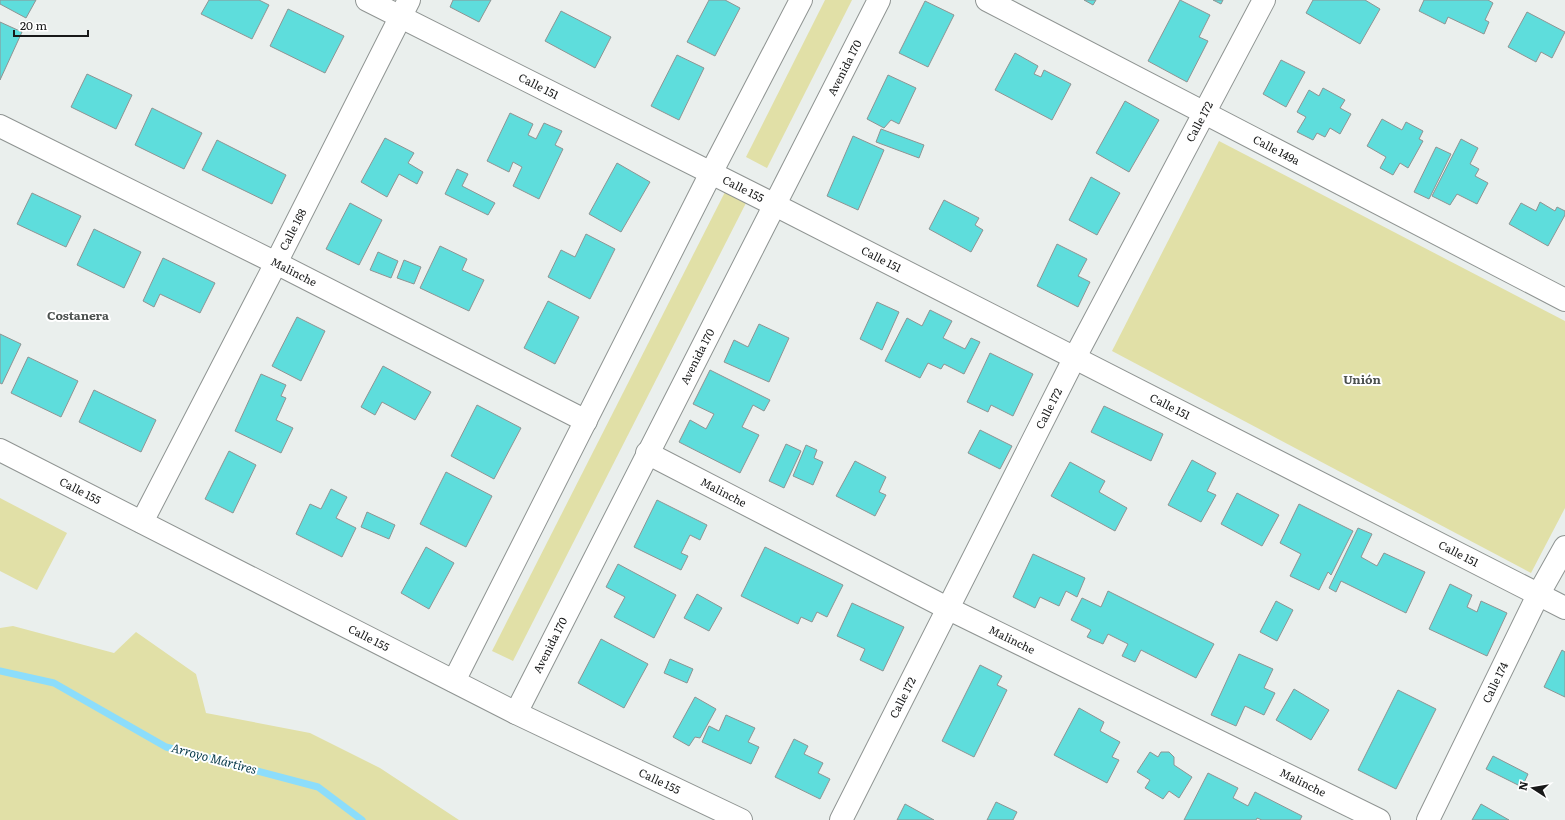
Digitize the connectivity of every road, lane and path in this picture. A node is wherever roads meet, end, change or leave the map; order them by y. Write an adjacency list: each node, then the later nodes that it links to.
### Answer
1 (367, 0): 6 (street, Calle 151)
2 (801, 0): 9 (street)
3 (878, 0): 10 (street, Avenida 170)
4 (987, 0): 7 (street, Calle 149a)
5 (1264, 0): 7 (street, Calle 172)
6 (404, 8): 9 (street, Calle 151); 11 (street, Calle 168)
7 (1205, 112): 12 (street, Calle 149a); 13 (street, Calle 172)
8 (0, 126): 11 (street, Malinche)
9 (711, 173): 10 (street, Calle 155); 14 (street)
10 (775, 205): 13 (street, Calle 151); 16 (street, Avenida 170)
11 (276, 263): 14 (street, Malinche); 17 (street, Calle 168)
12 (1565, 300)
13 (1074, 359): 19 (street, Calle 151); 20 (street, Calle 172)
14 (586, 421): 22 (street)
15 (0, 450): 17 (street, Calle 155)
16 (647, 452): 20 (street, Malinche); 23 (street, Avenida 170)
17 (142, 522): 22 (street, Calle 155)
18 (1565, 547): 19 (street, Calle 174)
19 (1538, 595): 21 (street, Calle 151); 27 (street, Calle 174)
20 (947, 608): 25 (street, Calle 172); 26 (street, Malinche)
21 (1565, 608)
22 (454, 681): 23 (street, Calle 155)
23 (516, 713): 24 (street, Calle 155)
24 (741, 820)
25 (841, 820)
26 (1379, 820)
27 (1428, 820)

